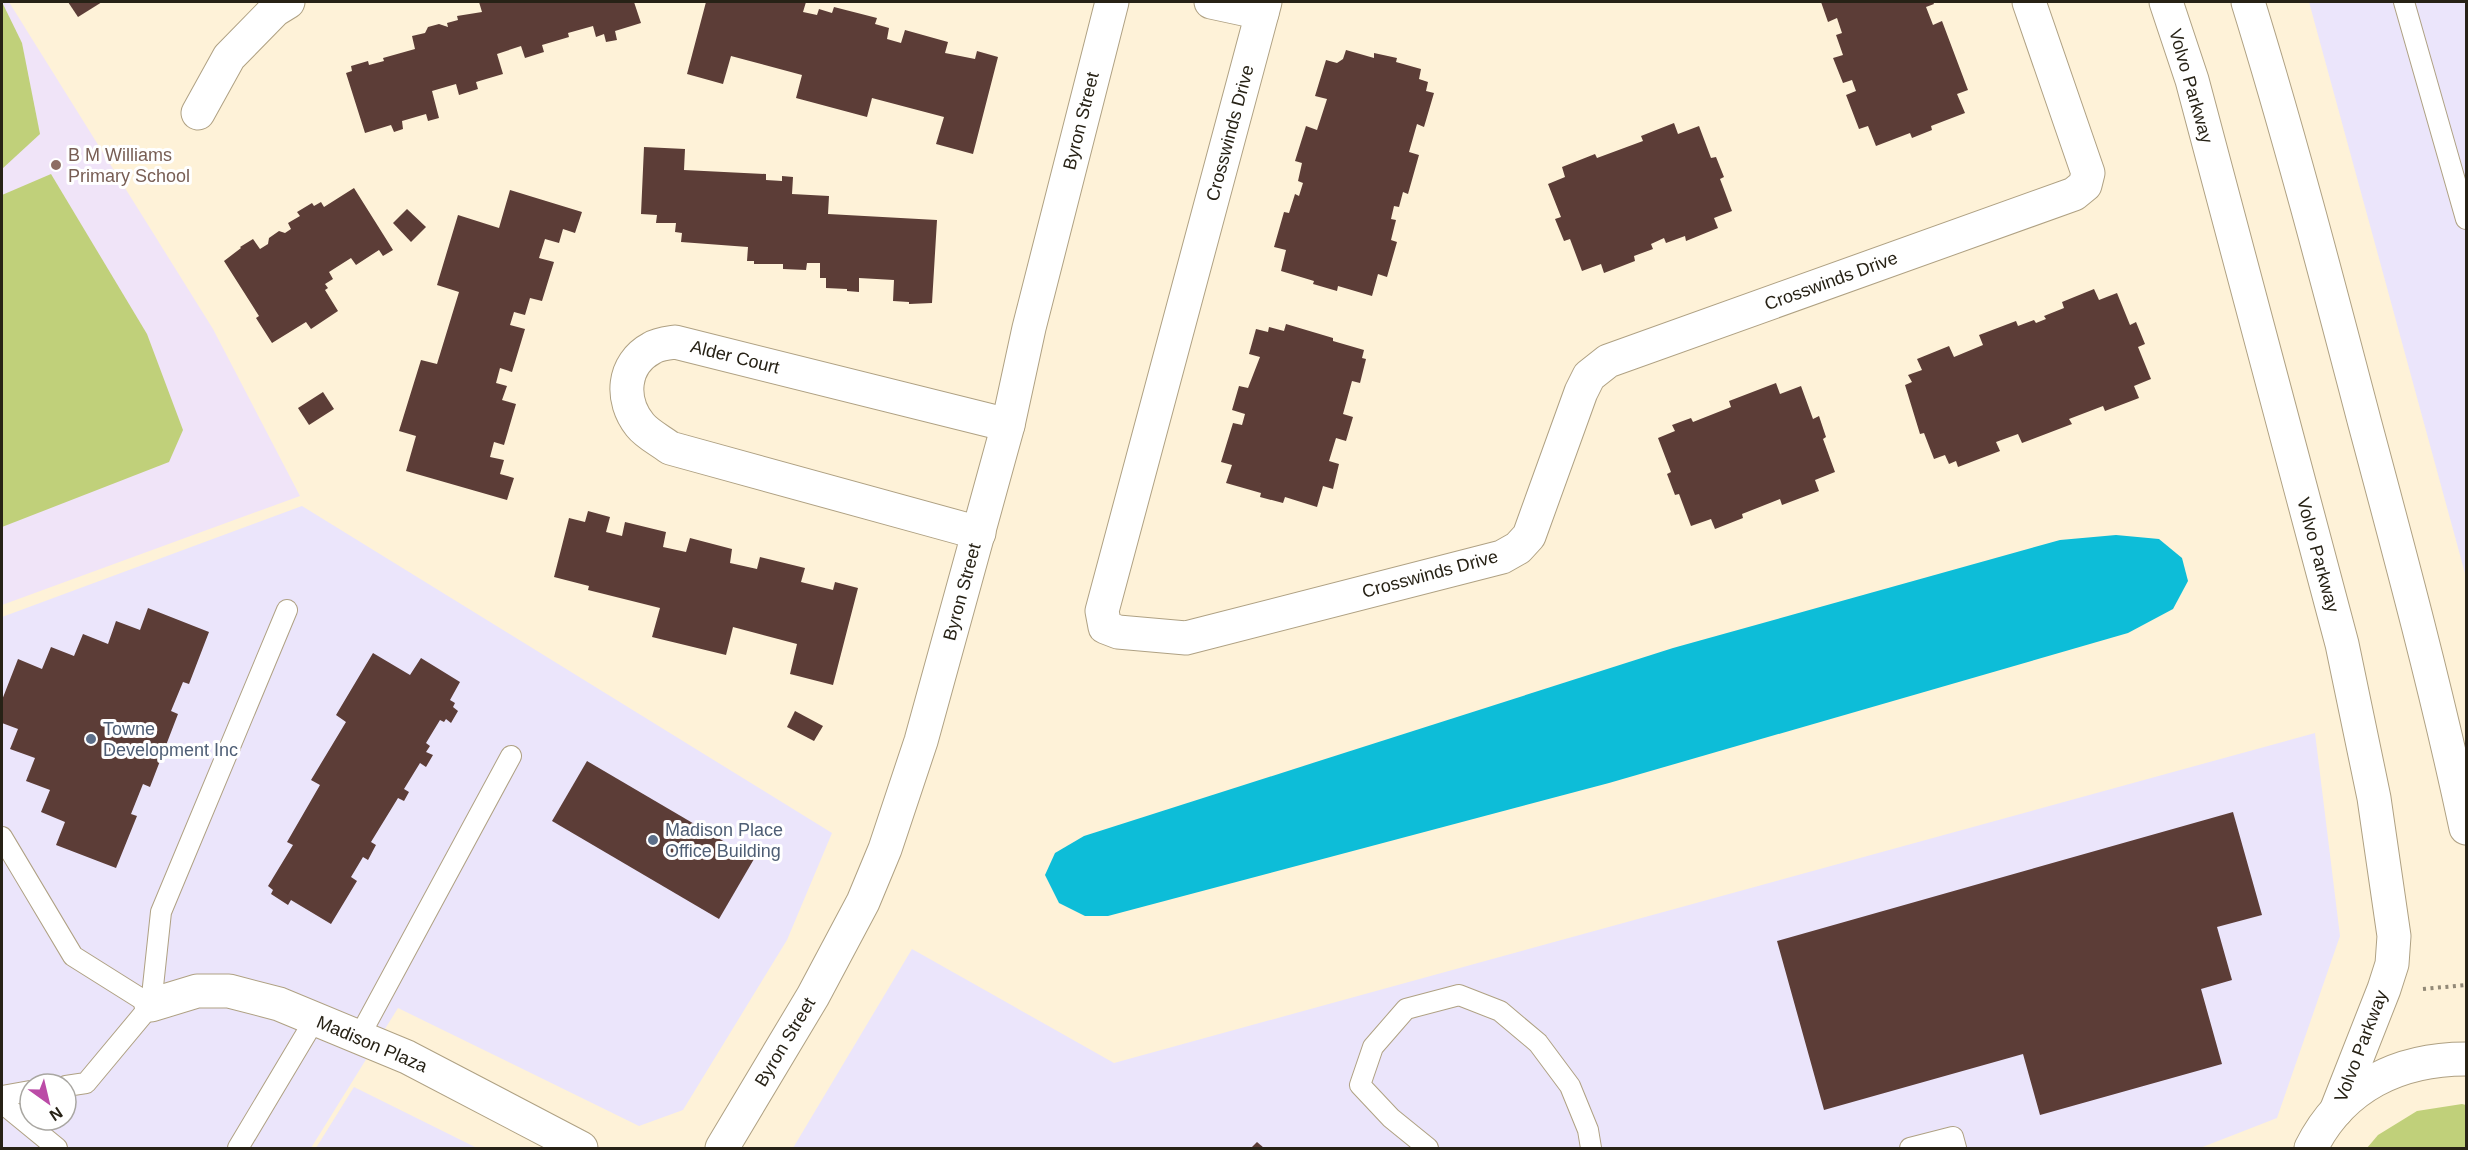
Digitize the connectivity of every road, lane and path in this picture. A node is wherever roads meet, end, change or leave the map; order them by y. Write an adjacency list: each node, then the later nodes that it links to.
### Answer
1 (288, 2): 9 (street)
2 (1112, 2): 11 (street, Byron Street)
3 (1211, 2): 8 (street, Crosswinds Drive)
4 (2029, 2): 8 (street, Crosswinds Drive)
5 (2166, 2): 27 (street, Volvo Parkway)
6 (2248, 2): 15 (street)
7 (2404, 2): 10 (lane)
8 (1264, 7)
9 (198, 114)
10 (2466, 219)
11 (1008, 426): 12 (street, Byron Street); 12 (street, Alder Court)
12 (979, 533): 32 (street, Byron Street)
13 (287, 610): 19 (lane)
14 (512, 756): 21 (lane)
15 (2466, 828)
16 (2, 837): 19 (lane)
17 (2466, 985): 18 (path)
18 (2422, 990)
19 (151, 1005): 20 (street, Madison Plaza); 23 (lane)
20 (315, 1019): 21 (street, Madison Plaza); 30 (lane)
21 (359, 1037): 31 (street, Madison Plaza)
22 (2466, 1059): 27 (street, Volvo Parkway)
23 (78, 1084)
24 (18, 1093): 25 (lane)
25 (2, 1096)
26 (2, 1103): 29 (lane)
27 (2336, 1111): 28 (street, Volvo Parkway)
28 (2311, 1148)
29 (57, 1149)
30 (238, 1149)
31 (581, 1149)
32 (722, 1149)
33 (1428, 1149): 34 (lane)
34 (1591, 1149)
35 (1910, 1149): 36 (lane)
36 (1956, 1149)

